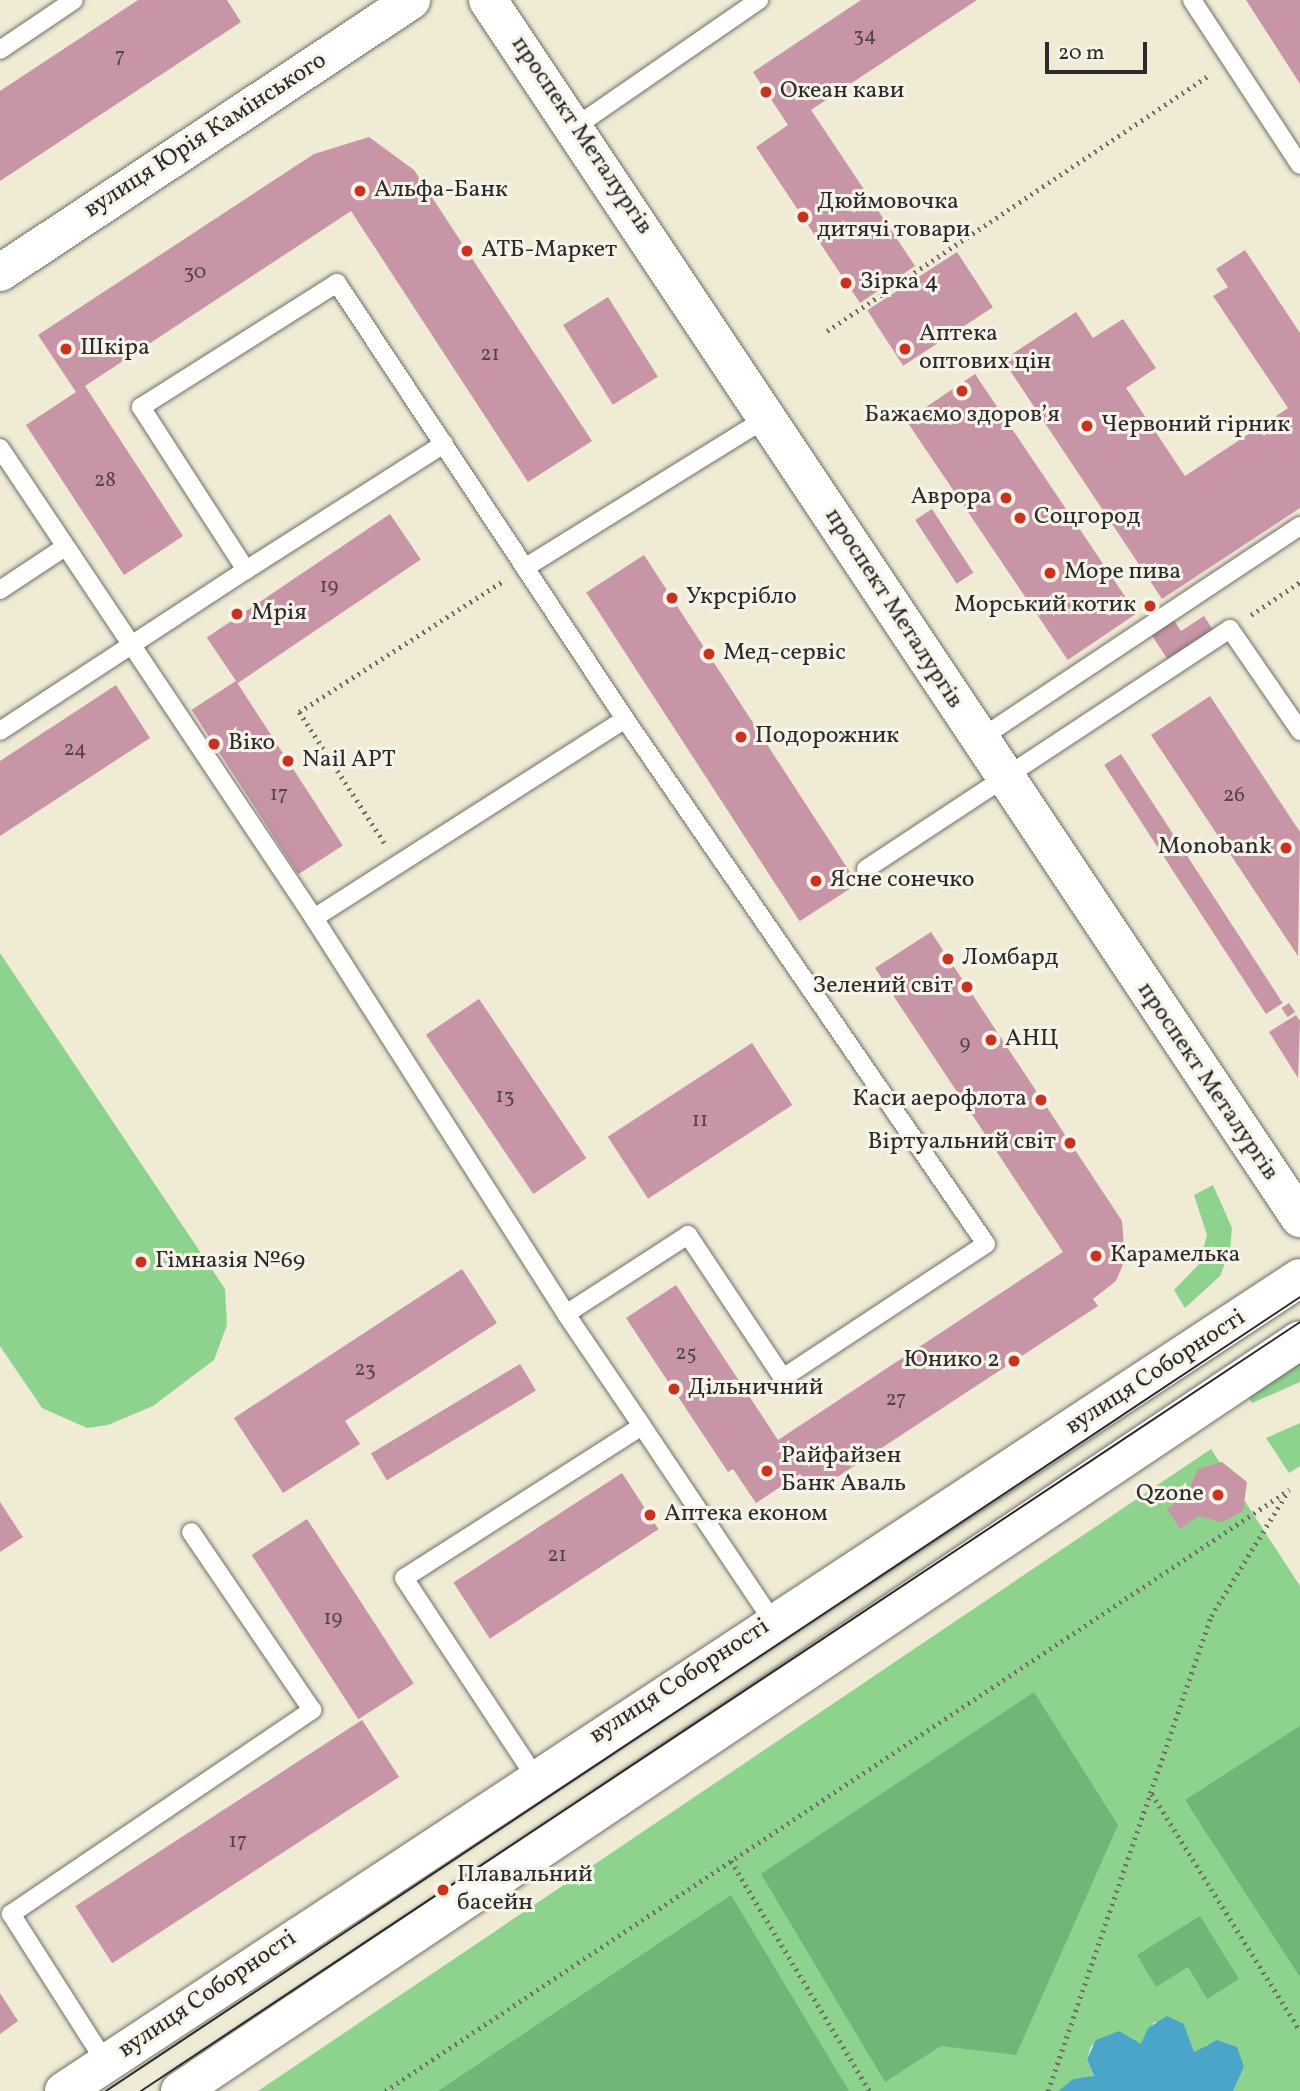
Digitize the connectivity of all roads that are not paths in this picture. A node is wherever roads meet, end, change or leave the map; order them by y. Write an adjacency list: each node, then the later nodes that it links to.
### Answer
1 (74, 0): 6 (lane)
2 (411, 0): 9 (street, вулиця Юрія Камінського)
3 (488, 0): 7 (main road, проспект Металургів)
4 (760, 0): 7 (lane)
5 (1192, 0): 8 (lane)
6 (0, 50)
7 (575, 127): 10 (main road, проспект Металургів)
8 (1300, 165)
9 (0, 272)
10 (768, 417): 15 (lane); 22 (main road, проспект Металургів)
11 (444, 444): 15 (lane); 16 (lane); 16 (lane)
12 (0, 448): 14 (lane)
13 (1300, 526): 22 (lane)
14 (65, 547): 17 (lane); 18 (lane)
15 (526, 567): 19 (lane)
16 (246, 569): 18 (lane)
17 (0, 590)
18 (131, 645): 20 (lane); 25 (lane)
19 (625, 719): 25 (lane); 28 (lane)
20 (0, 731)
21 (1300, 731): 23 (lane)
22 (978, 740): 23 (main road, проспект Металургів)
23 (1005, 780): 24 (lane); 26 (main road, проспект Металургів)
24 (866, 869)
25 (314, 918): 28 (lane)
26 (1300, 1218)
27 (1300, 1278): 32 (main road, вулиця Соборності)
28 (566, 1314): 30 (lane)
29 (1300, 1340): 36 (main road, вулиця Соборності)
30 (642, 1426): 32 (lane); 33 (lane)
31 (191, 1532): 34 (lane)
32 (773, 1622): 33 (main road, вулиця Соборності)
33 (535, 1777): 34 (main road, вулиця Соборності)
34 (106, 2063): 35 (main road, вулиця Соборності)
35 (64, 2091)
36 (180, 2091)

